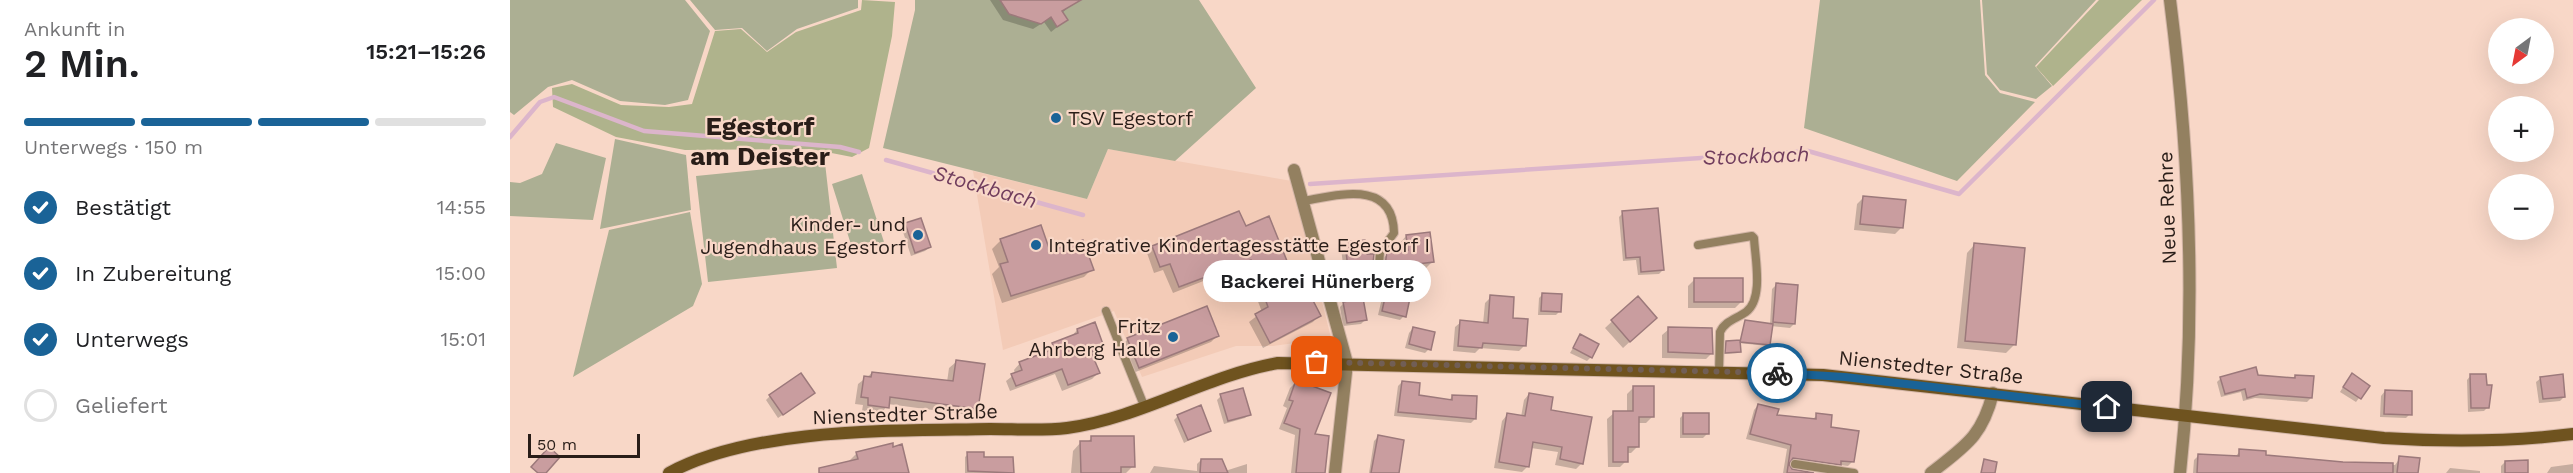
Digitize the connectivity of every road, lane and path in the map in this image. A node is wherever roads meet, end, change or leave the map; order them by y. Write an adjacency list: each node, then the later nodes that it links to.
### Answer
1 (2169, 0): 11 (street, Neue Rehre)
2 (1294, 170): 3 (street)
3 (1303, 201): 5 (lane); 7 (street)
4 (1698, 244): 8 (lane)
5 (1346, 282)
6 (1106, 311): 10 (lane)
7 (1347, 363): 8 (main road, Nienstedter Straße); 10 (main road, Nienstedter Straße); 15 (street)
8 (1719, 372): 9 (main road, Nienstedter Straße)
9 (1993, 393): 11 (main road, Nienstedter Straße); 17 (street)
10 (1145, 408): 14 (main road, Nienstedter Straße)
11 (2186, 415): 12 (main road, Nienstedter Straße); 18 (street, Neue Rehre)
12 (2573, 434)
13 (1795, 464): 16 (lane)
14 (669, 473)
15 (1335, 473)
16 (1854, 473)
17 (1931, 473)
18 (2180, 473)

